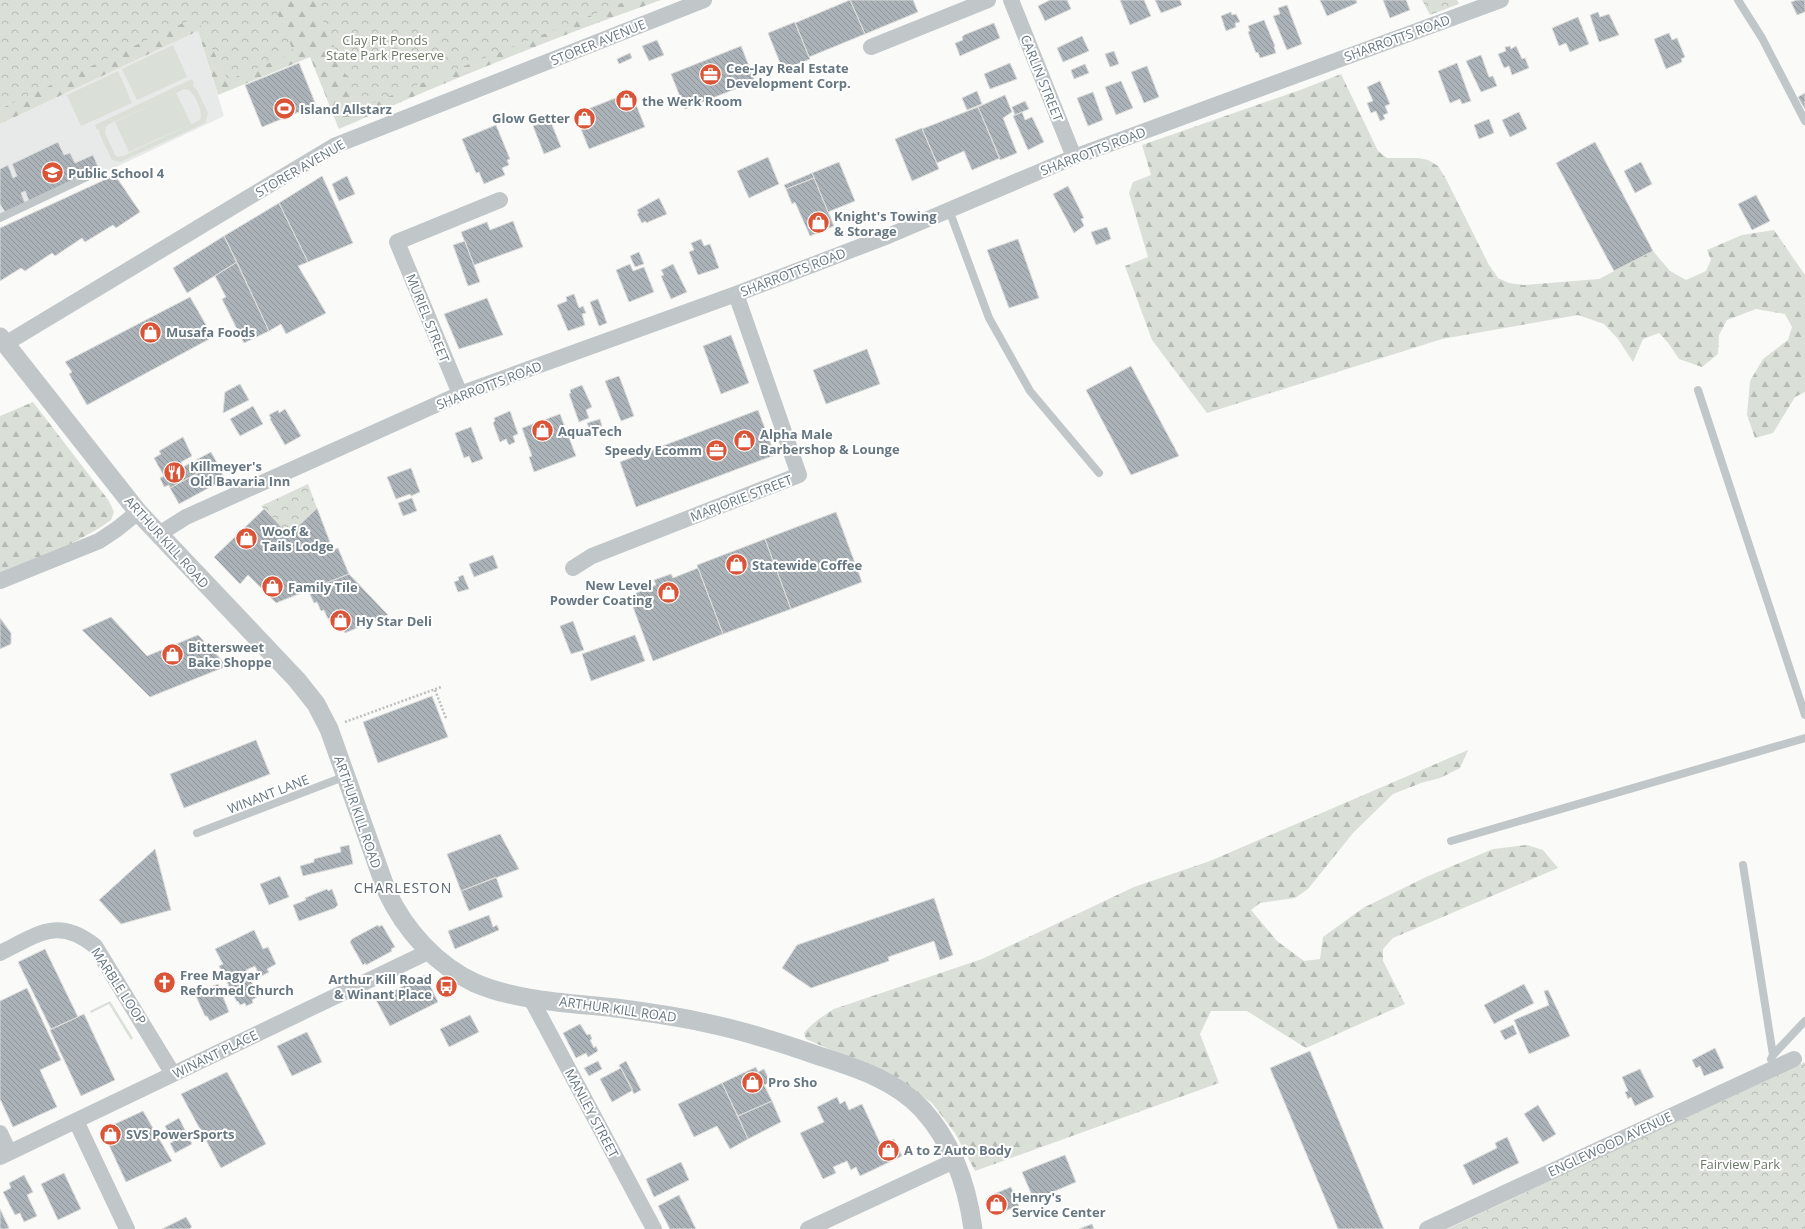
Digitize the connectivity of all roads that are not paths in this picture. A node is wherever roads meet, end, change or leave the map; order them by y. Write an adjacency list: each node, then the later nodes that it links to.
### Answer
1 (704, 0): 14 (street, STORER AVENUE)
2 (988, 0): 6 (street)
3 (1011, 0): 8 (street, CARLIN STREET)
4 (1501, 0): 8 (street, SHARROTTS ROAD)
5 (1738, 0): 7 (lane)
6 (871, 47)
7 (1805, 121)
8 (1074, 157): 11 (street, SHARROTTS ROAD)
9 (87, 177): 12 (lane)
10 (500, 200): 16 (street, MURIEL STREET)
11 (949, 210): 13 (street, SHARROTTS ROAD); 17 (lane)
12 (0, 218)
13 (736, 294): 16 (street, SHARROTTS ROAD); 20 (street, MARJORIE STREET)
14 (3, 340): 18 (street, ARTHUR KILL ROAD)
15 (1698, 390): 22 (lane)
16 (460, 394): 19 (street, SHARROTTS ROAD)
17 (1099, 473)
18 (138, 512): 19 (street, ARTHUR KILL ROAD); 21 (street)
19 (159, 534): 24 (street, ARTHUR KILL ROAD)
20 (573, 568)
21 (0, 581)
22 (1805, 715)
23 (1805, 738): 26 (lane)
24 (346, 776): 25 (lane, WINANT LANE); 28 (street, ARTHUR KILL ROAD)
25 (197, 833)
26 (1451, 841)
27 (1743, 866): 32 (lane)
28 (430, 951): 30 (street, ARTHUR KILL ROAD); 35 (street, WINANT PLACE)
29 (0, 953): 35 (street, MARBLE LOOP)
30 (530, 997): 39 (street, ARTHUR KILL ROAD); 41 (street, MANLEY STREET)
31 (1805, 1021): 32 (lane)
32 (1773, 1055): 34 (lane)
33 (1794, 1059): 34 (street, ENGLEWOOD AVENUE)
34 (1768, 1071): 44 (street, ENGLEWOOD AVENUE)
35 (173, 1074): 36 (street, WINANT PLACE)
36 (76, 1121): 38 (street, WINANT PLACE); 40 (street)
37 (0, 1133): 38 (street)
38 (4, 1155)
39 (956, 1160): 42 (street); 43 (street, ARTHUR KILL ROAD)
40 (128, 1229)
41 (654, 1229)
42 (808, 1229)
43 (973, 1229)
44 (1427, 1229)

